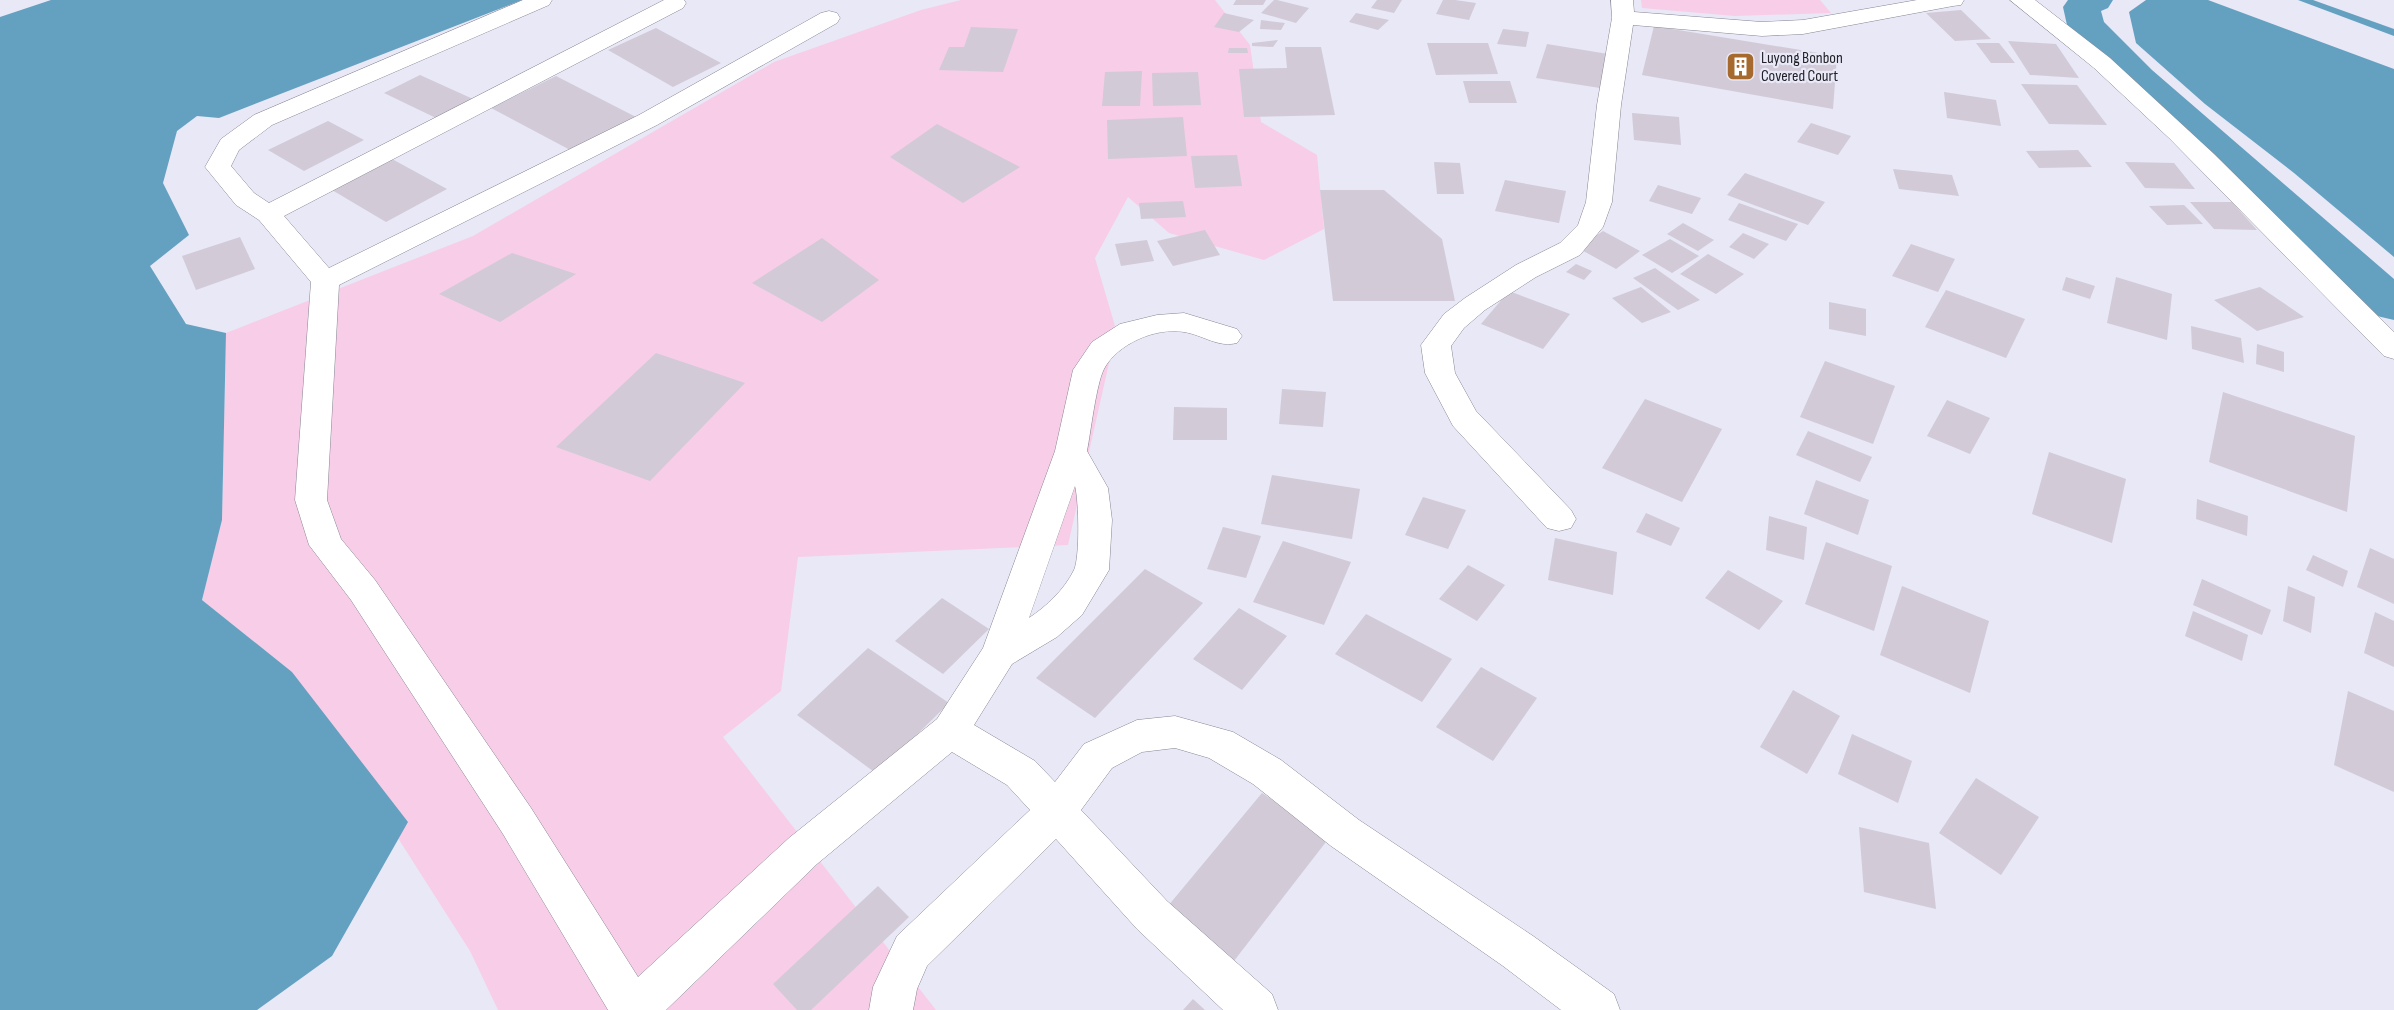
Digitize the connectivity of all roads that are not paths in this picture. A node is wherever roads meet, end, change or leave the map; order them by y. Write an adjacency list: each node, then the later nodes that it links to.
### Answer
1 (541, 0): 9 (street)
2 (1830, 0): 8 (street)
3 (1953, 0): 8 (street)
4 (2021, 0): 12 (street)
5 (675, 3): 9 (street)
6 (1622, 9): 8 (street); 14 (street)
7 (829, 18): 10 (street)
8 (1846, 20)
9 (268, 214): 10 (street)
10 (325, 281): 18 (street)
11 (1227, 336): 13 (street)
12 (2394, 349)
13 (1071, 451): 15 (street); 15 (street)
14 (1559, 519)
15 (999, 653): 16 (street)
16 (950, 730): 17 (street); 18 (street)
17 (1056, 811): 19 (street); 20 (street); 21 (street)
18 (634, 1010)
19 (891, 1010)
20 (1256, 1010)
21 (1598, 1010)

